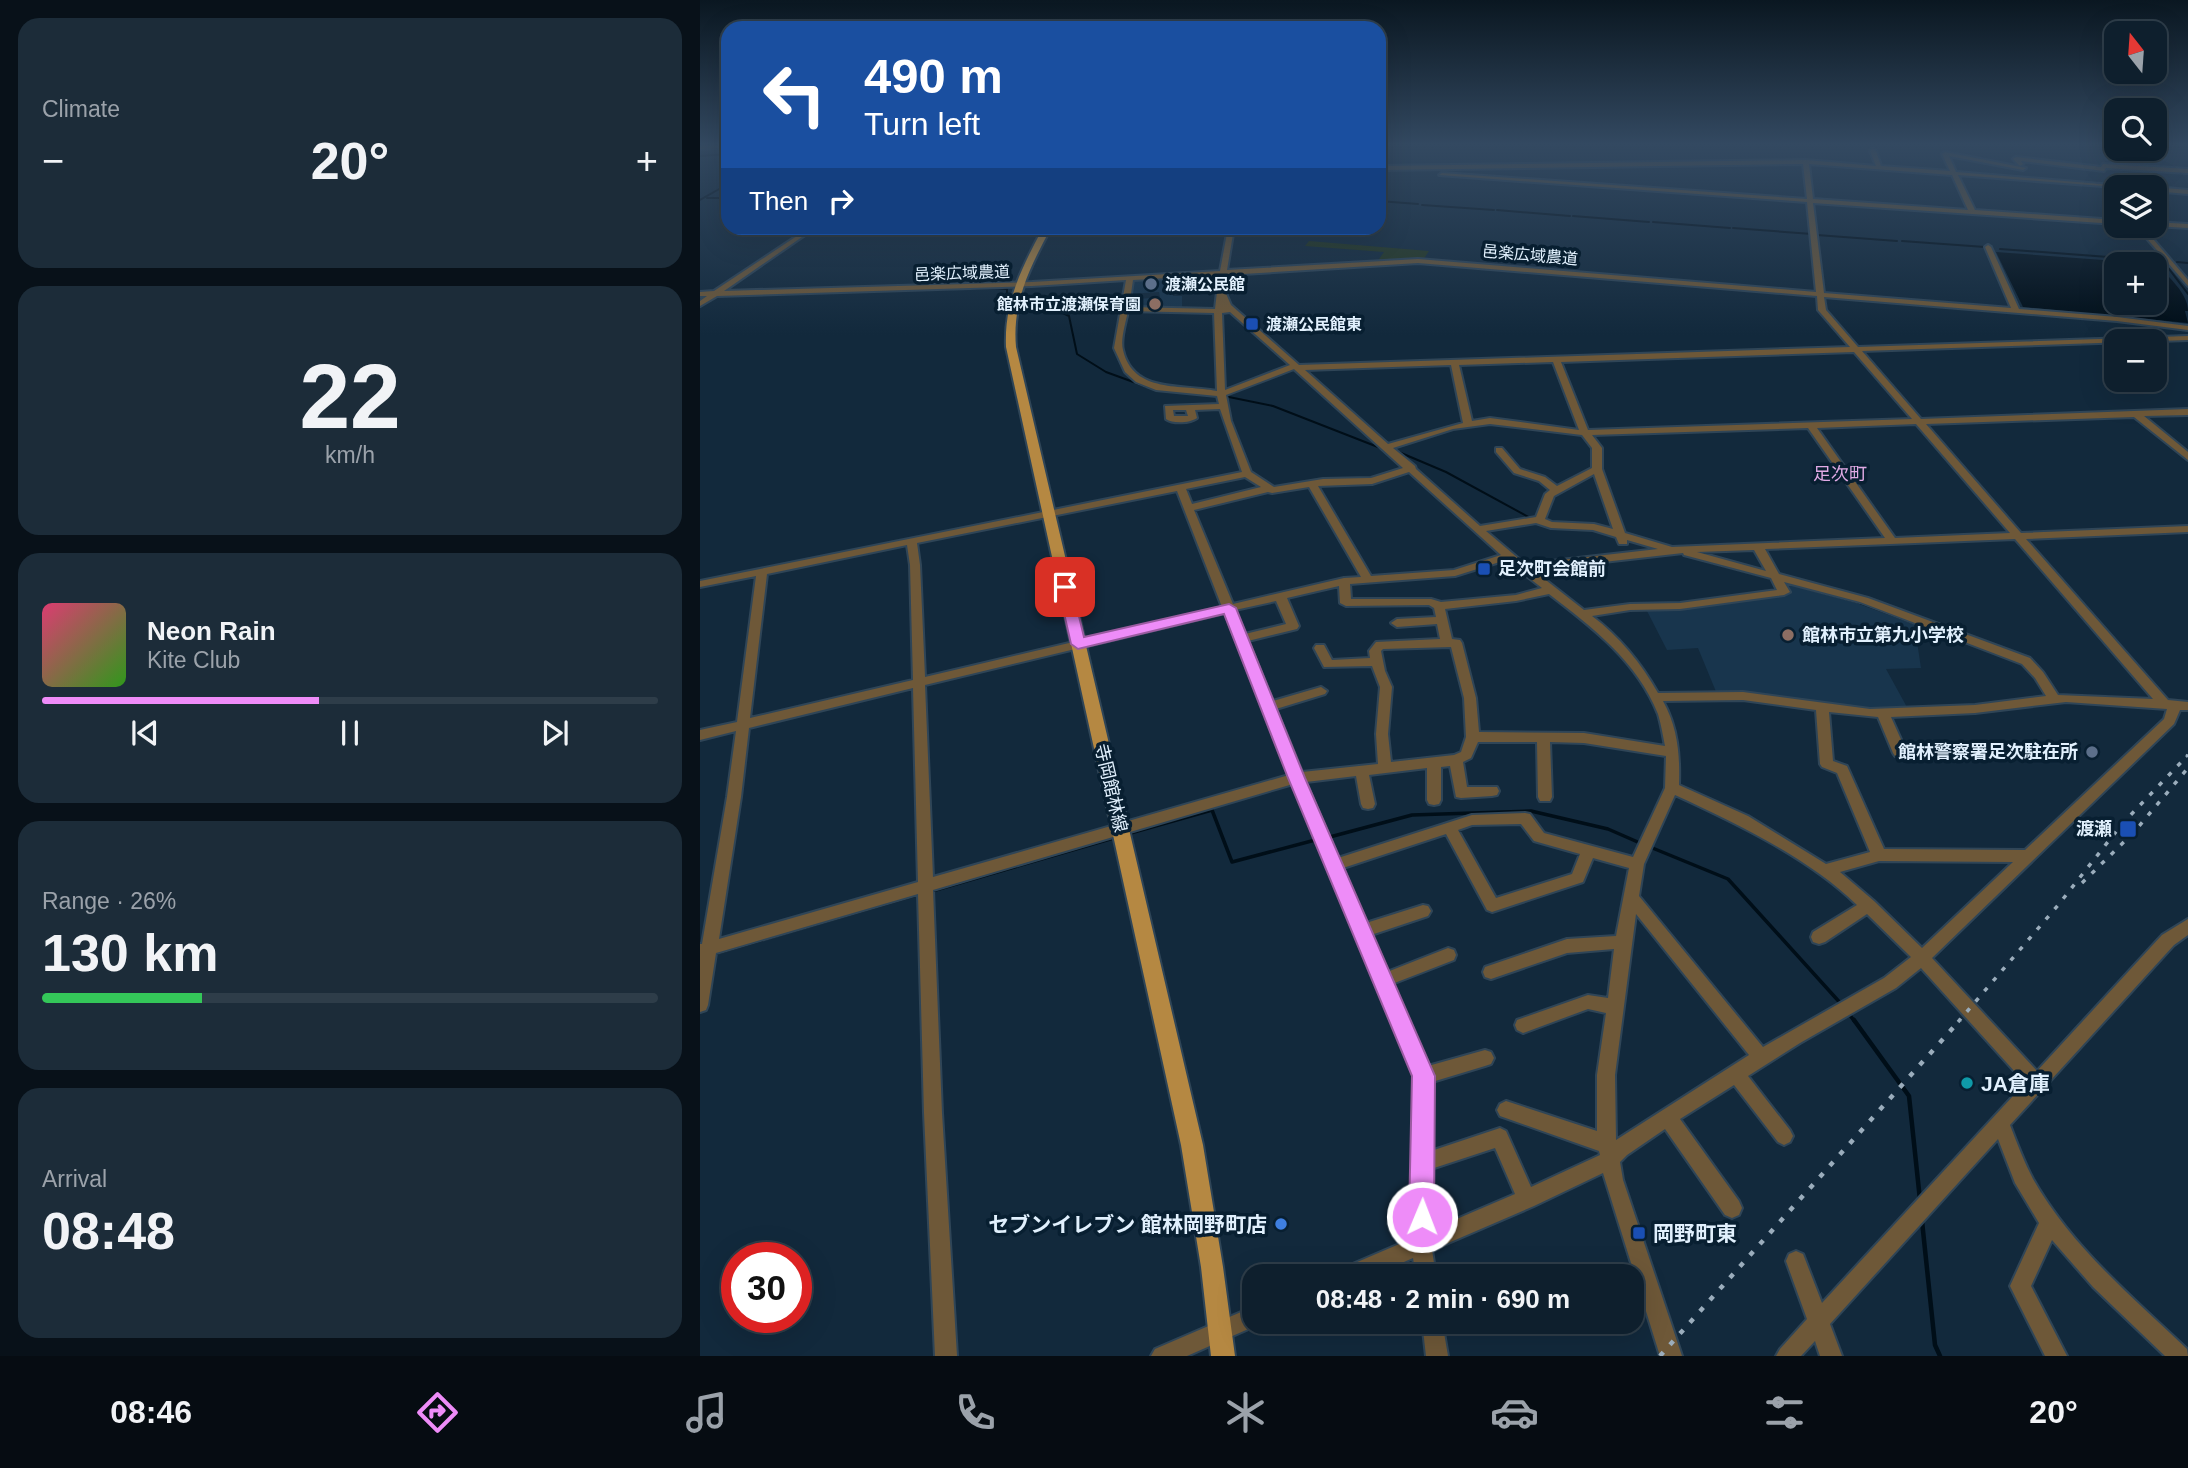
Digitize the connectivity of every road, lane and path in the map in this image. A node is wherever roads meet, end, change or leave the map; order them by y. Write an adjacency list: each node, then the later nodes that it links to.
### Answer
1 (1812, 208): 20 (street)
2 (1932, 208): 4 (street)
3 (1971, 208): 4 (street)
4 (1972, 211): 5 (street)
5 (2104, 221)
6 (2167, 225): 7 (street)
7 (2188, 226)
8 (802, 235): 18 (street)
9 (1043, 235): 16 (main road, 寺岡館林線)
10 (1230, 235): 13 (street)
11 (2149, 238): 15 (street)
12 (1987, 247): 25 (street)
13 (1223, 272): 14 (street, 邑楽広域農道); 19 (street); 20 (street, 邑楽広域農道)
14 (1130, 278): 16 (street, 邑楽広域農道); 22 (street)
15 (2188, 284)
16 (1018, 285): 18 (street, 邑楽広域農道); 52 (main road, 寺岡館林線)
17 (700, 294): 18 (street, 邑楽広域農道)
18 (713, 294): 21 (street)
19 (1221, 295): 23 (street); 24 (street)
20 (1820, 295): 25 (street, 邑楽広域農道); 28 (street)
21 (700, 304)
22 (1126, 309): 23 (street); 32 (street)
23 (1219, 310): 24 (street); 32 (street)
24 (1232, 311): 31 (street)
25 (2016, 311): 26 (street, 邑楽広域農道)
26 (2188, 328)
27 (2188, 338): 28 (street)
28 (1855, 349): 29 (street); 37 (street)
29 (1556, 359): 30 (street); 40 (street)
30 (1454, 362): 31 (street); 38 (street)
31 (1296, 367): 32 (street); 41 (street)
32 (1221, 394): 33 (street)
33 (1223, 406): 34 (street); 46 (street)
34 (1190, 407)
35 (2188, 412): 36 (street)
36 (2135, 413): 37 (street); 43 (street)
37 (1918, 422): 39 (street); 57 (street)
38 (1468, 423): 40 (street); 41 (street)
39 (1811, 426): 40 (street); 58 (street)
40 (1586, 433): 45 (street)
41 (1387, 447): 44 (street)
42 (1499, 450): 50 (street)
43 (2188, 457)
44 (1412, 468): 47 (street); 54 (street)
45 (1597, 469): 50 (street); 56 (street)
46 (1247, 474): 48 (street); 49 (street)
47 (1312, 483): 49 (street); 67 (street)
48 (1180, 487): 51 (street); 52 (street)
49 (1267, 489): 51 (street)
50 (1556, 490): 53 (street)
51 (1188, 508): 73 (street)
52 (1049, 514): 59 (street); 79 (main road, 寺岡館林線)
53 (1538, 520): 54 (street); 56 (street)
54 (1479, 529): 63 (street)
55 (2188, 529): 57 (street)
56 (1621, 536): 61 (street); 62 (street)
57 (2018, 536): 58 (street); 86 (street)
58 (1892, 541): 60 (street)
59 (912, 542): 65 (street); 82 (street)
60 (1758, 547): 61 (street); 66 (street)
61 (1675, 550): 62 (street); 66 (street)
62 (1628, 555): 64 (street)
63 (1508, 556): 64 (street); 67 (street)
64 (1522, 568): 70 (street)
65 (762, 572): 69 (street); 90 (street)
66 (1775, 577): 74 (street); 85 (street)
67 (1367, 578): 68 (street)
68 (1344, 581): 71 (street); 72 (street)
69 (700, 584)
70 (1550, 590): 72 (street); 74 (street)
71 (1280, 596): 73 (street); 77 (street)
72 (1439, 606): 75 (street)
73 (1229, 608): 77 (street); 79 (street)
74 (1582, 614): 84 (street)
75 (1442, 620): 76 (street); 78 (street)
76 (1397, 622)
77 (1242, 639): 87 (street)
78 (1447, 643): 81 (street); 92 (street)
79 (1078, 644): 82 (street); 107 (main road, 寺岡館林線)
80 (1320, 648): 81 (street)
81 (1377, 662): 98 (street)
82 (920, 682): 90 (street); 114 (street)
83 (1321, 691): 87 (street)
84 (1657, 697): 88 (street); 94 (street)
85 (2054, 698): 86 (street); 89 (street)
86 (2176, 706): 110 (street)
87 (1269, 707): 100 (street)
88 (1822, 708): 89 (street); 109 (street)
89 (1883, 713): 95 (street)
90 (742, 725): 91 (street); 122 (street)
91 (700, 735)
92 (1473, 737): 93 (street); 96 (street)
93 (1544, 737): 94 (street); 103 (street)
94 (1673, 752): 101 (street)
95 (1900, 753)
96 (1456, 760): 97 (street); 102 (street)
97 (1434, 762): 98 (street); 104 (street)
98 (1385, 767): 99 (street)
99 (1361, 770): 100 (street); 105 (street)
100 (1297, 778): 107 (street); 112 (street)
101 (1672, 788): 111 (street); 113 (street)
102 (1492, 792)
103 (1545, 797)
104 (1434, 800)
105 (1368, 804)
106 (1449, 827): 108 (street); 108 (street); 112 (street)
107 (1121, 828): 114 (street); 150 (main road, 寺岡館林線)
108 (1588, 851): 111 (street)
109 (1879, 855): 110 (street); 113 (street)
110 (2026, 856): 124 (street)
111 (1637, 864): 115 (street)
112 (1335, 865): 119 (street)
113 (1825, 870): 116 (street)
114 (925, 885): 122 (street); 152 (street)
115 (1631, 897): 121 (street); 131 (street)
116 (1869, 905): 120 (street); 124 (street)
117 (1423, 911): 119 (street)
118 (2188, 926): 134 (street)
119 (1363, 931): 126 (street)
120 (1819, 937)
121 (1623, 942): 125 (street); 128 (street)
122 (704, 949): 127 (street)
123 (1448, 956): 126 (street)
124 (1922, 958): 131 (street); 134 (street)
125 (1491, 972)
126 (1384, 980): 133 (street)
127 (700, 1005)
128 (1615, 1007): 129 (street); 139 (street)
129 (1522, 1025)
130 (1485, 1058): 133 (street)
131 (1762, 1058): 132 (street)
132 (1736, 1074): 136 (street); 138 (street)
133 (1423, 1076): 140 (street)
134 (2037, 1084): 137 (street)
135 (1506, 1110): 139 (street)
136 (1667, 1117): 139 (street); 142 (street)
137 (2001, 1124): 143 (street); 148 (street)
138 (1784, 1136)
139 (1608, 1152): 141 (street); 156 (street)
140 (1422, 1163): 141 (street); 144 (street)
141 (1527, 1199): 144 (street)
142 (1732, 1208)
143 (2050, 1221): 159 (street); 160 (street)
144 (1421, 1244): 146 (street); 147 (street)
145 (1796, 1261): 148 (street)
146 (1375, 1264)
147 (1424, 1264)
148 (1819, 1321): 157 (street); 158 (street)
149 (1242, 1322): 150 (street)
150 (1221, 1331): 153 (street); 154 (main road, 寺岡館林線)
151 (1434, 1334): 155 (street)
152 (946, 1356)
153 (1163, 1356)
154 (1223, 1356)
155 (1437, 1356)
156 (1671, 1356)
157 (1787, 1356)
158 (1831, 1356)
159 (2056, 1356)
160 (2180, 1356)

